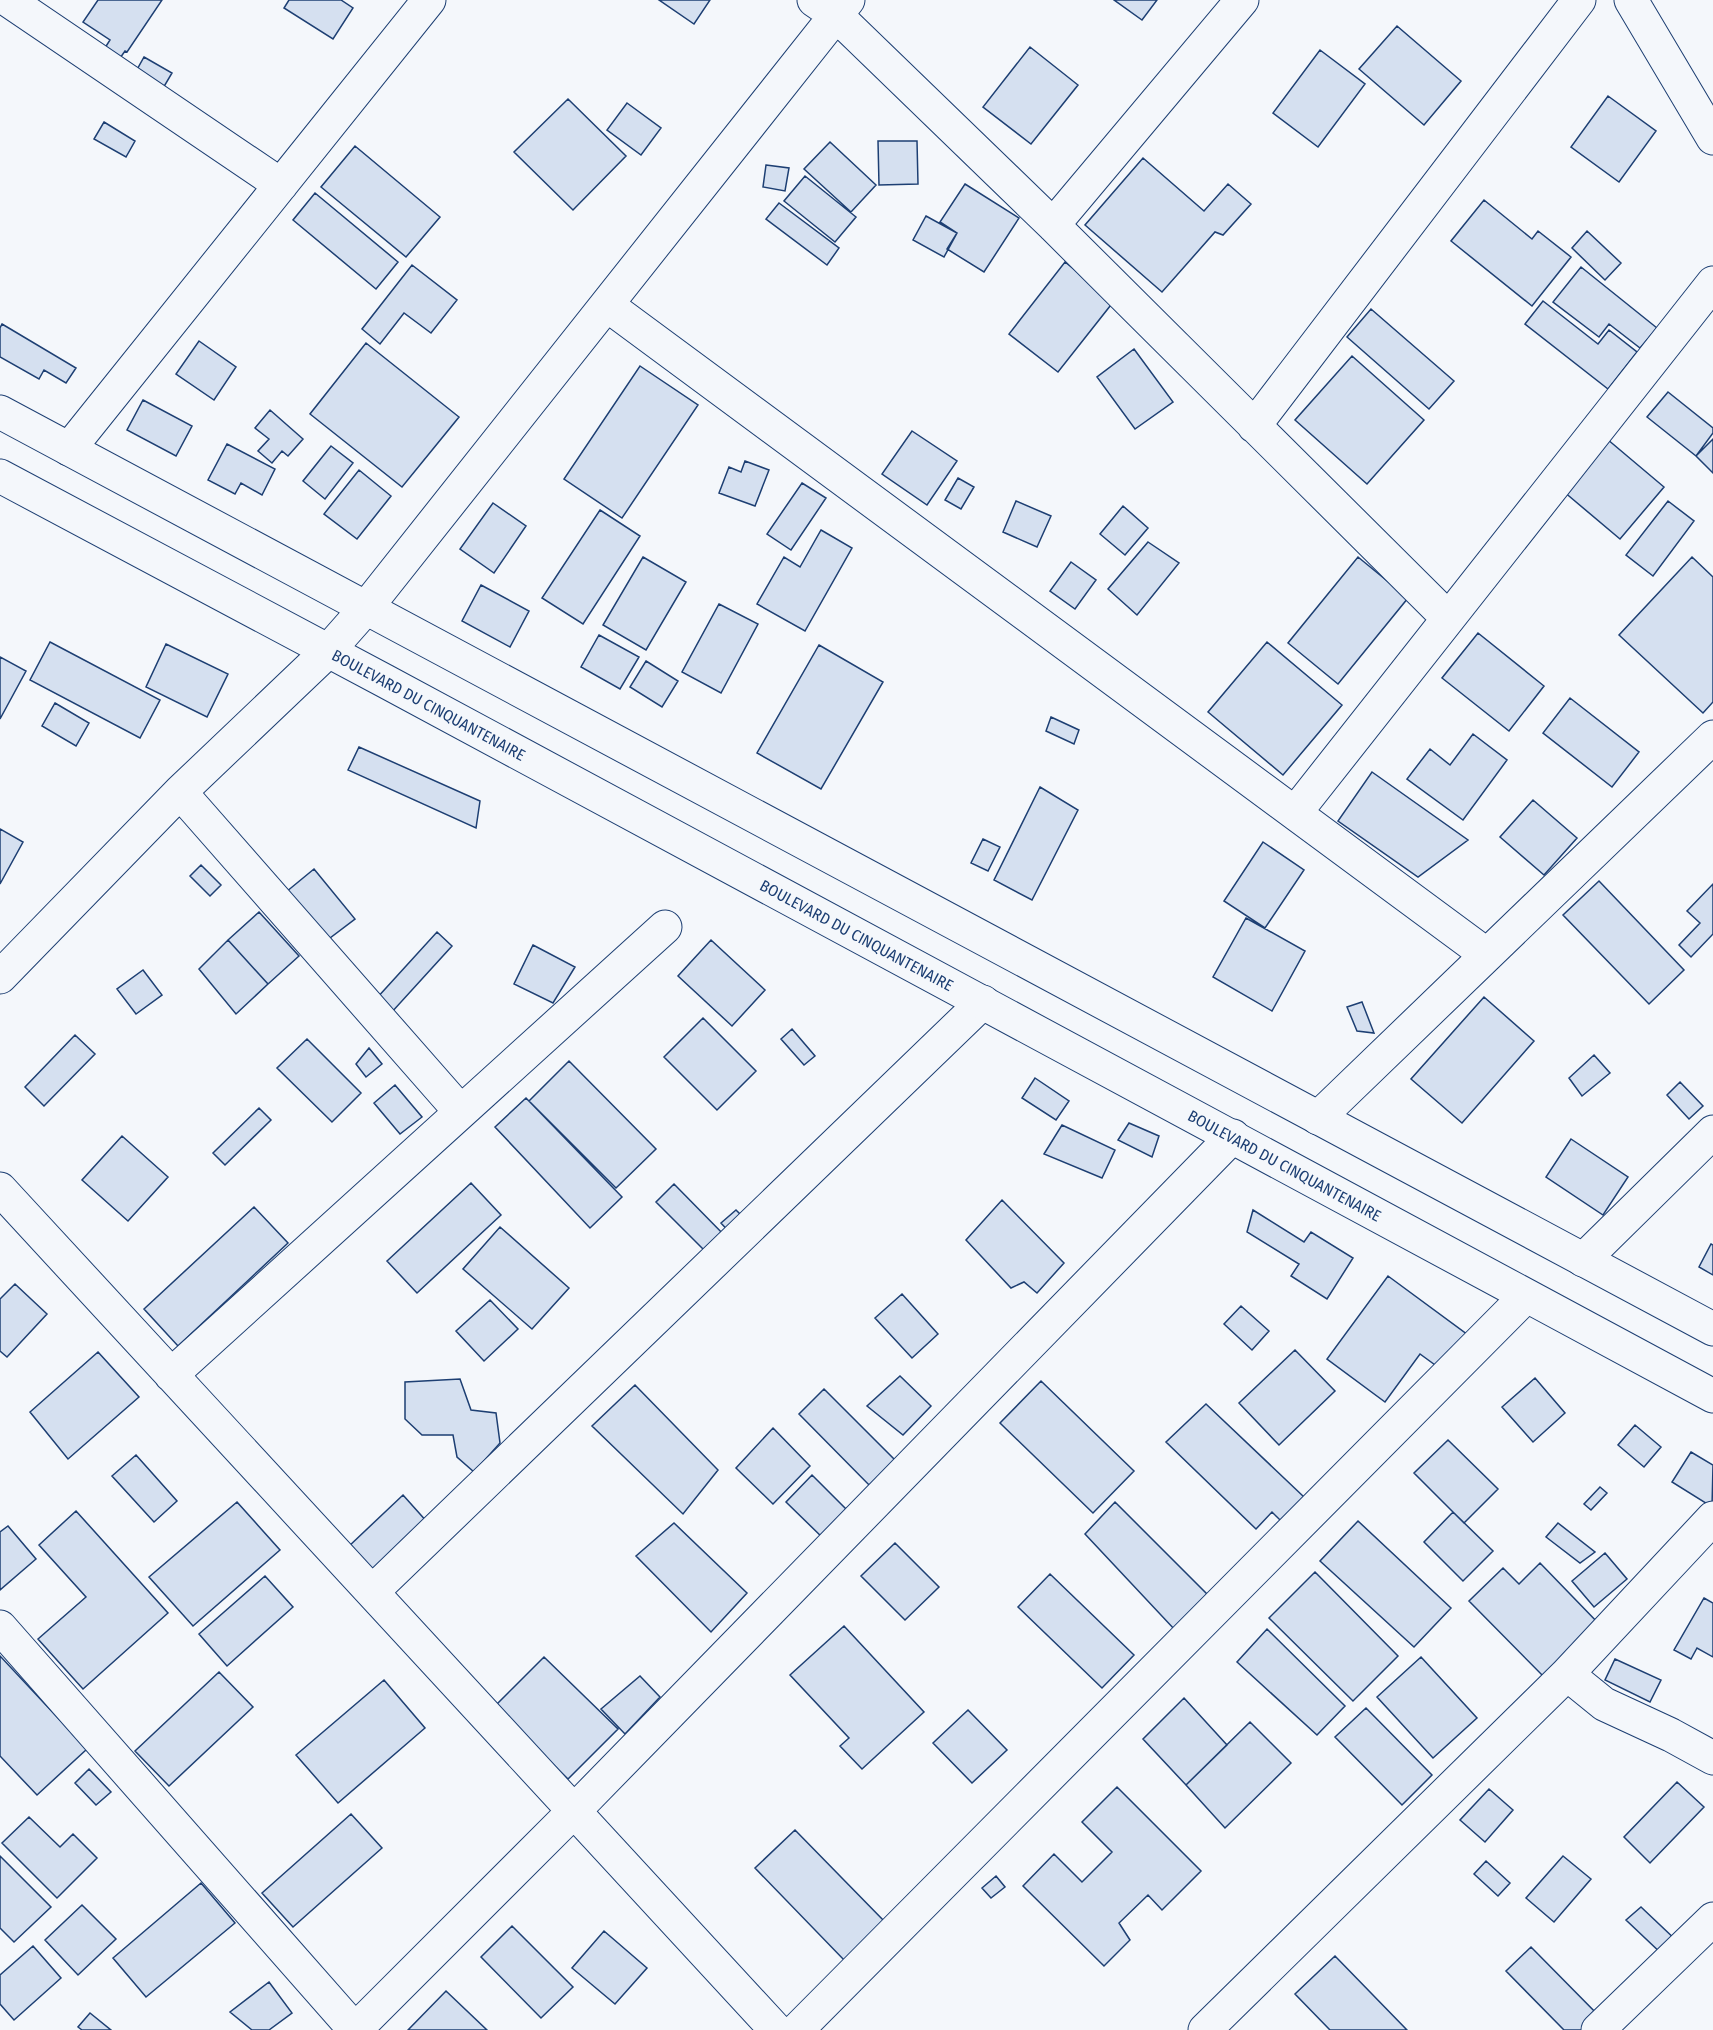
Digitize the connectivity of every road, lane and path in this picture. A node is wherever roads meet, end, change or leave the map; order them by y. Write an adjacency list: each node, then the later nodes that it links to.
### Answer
1 (8, 0): 8 (street)
2 (1242, 0): 9 (street)
3 (1579, 0): 13 (street)
4 (1631, 0): 7 (street)
5 (420, 3): 8 (street)
6 (833, 5): 9 (street); 11 (street)
7 (1713, 138)
8 (280, 185): 14 (street)
9 (1053, 225): 13 (street)
10 (1713, 283): 17 (street)
11 (607, 304): 16 (street); 21 (street)
12 (0, 412): 14 (street)
13 (1254, 426): 17 (street)
14 (69, 449): 16 (street)
15 (0, 476): 18 (street, BOULEVARD DU CINQUANTENAIRE)
16 (366, 608): 18 (street); 27 (street)
17 (1449, 618): 21 (street)
18 (328, 651): 20 (street); 25 (street, BOULEVARD DU CINQUANTENAIRE)
19 (1713, 737): 23 (street)
20 (180, 792): 24 (street); 26 (street)
21 (1295, 813): 23 (street)
22 (665, 927): 26 (street)
23 (1487, 955): 27 (street)
24 (0, 977)
25 (983, 1002): 29 (street, BOULEVARD DU CINQUANTENAIRE); 37 (street)
26 (460, 1111): 34 (street)
27 (1318, 1118): 31 (street)
28 (1713, 1132): 31 (street)
29 (1233, 1136): 32 (street, BOULEVARD DU CINQUANTENAIRE); 41 (street)
30 (0, 1190): 34 (street)
31 (1583, 1260): 33 (street)
32 (1526, 1296): 35 (street, BOULEVARD DU CINQUANTENAIRE); 45 (street)
33 (1713, 1329)
34 (171, 1375): 37 (street)
35 (1713, 1396)
36 (1713, 1518): 39 (street)
37 (372, 1592): 41 (street)
38 (0, 1627): 43 (street)
39 (1567, 1674): 40 (street); 46 (street)
40 (1713, 1758)
41 (574, 1810): 43 (street); 44 (street)
42 (1713, 1918): 47 (street)
43 (355, 2030)
44 (777, 2030)
45 (797, 2030)
46 (1205, 2030)
47 (1598, 2030)

